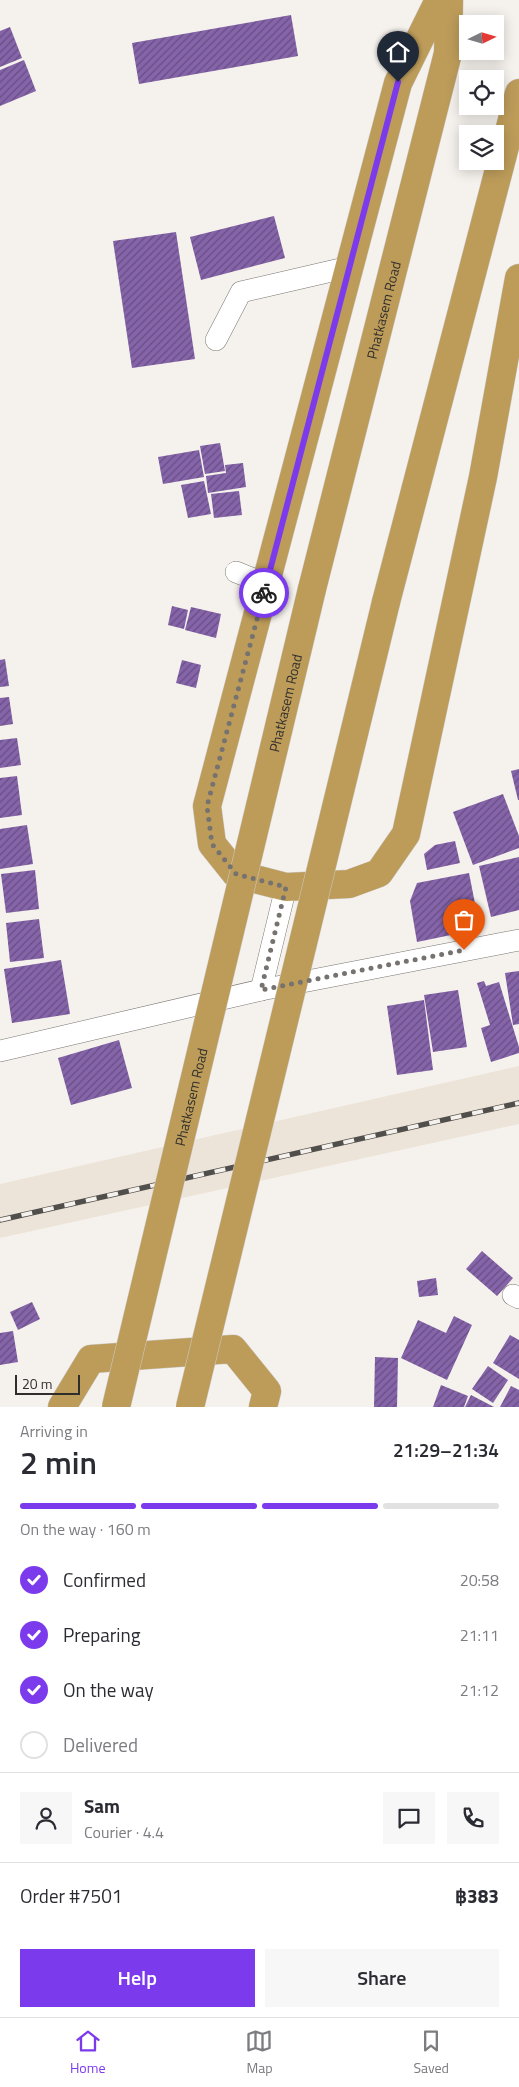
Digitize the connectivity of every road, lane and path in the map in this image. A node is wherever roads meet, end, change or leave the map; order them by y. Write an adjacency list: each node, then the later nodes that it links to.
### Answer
1 (439, 0): 4 (highway)
2 (450, 0): 14 (highway, Phatkasem Road, bridge)
3 (519, 93): 15 (highway, bridge)
4 (350, 267): 6 (street); 8 (highway)
5 (519, 278): 9 (highway)
6 (216, 340)
7 (236, 572): 8 (street)
8 (266, 584): 9 (highway)
9 (286, 887): 11 (street)
10 (519, 940): 11 (street)
11 (261, 990): 12 (street)
12 (1, 1046)
13 (62, 1407): 16 (highway)
14 (116, 1407)
15 (190, 1407)
16 (263, 1407)

